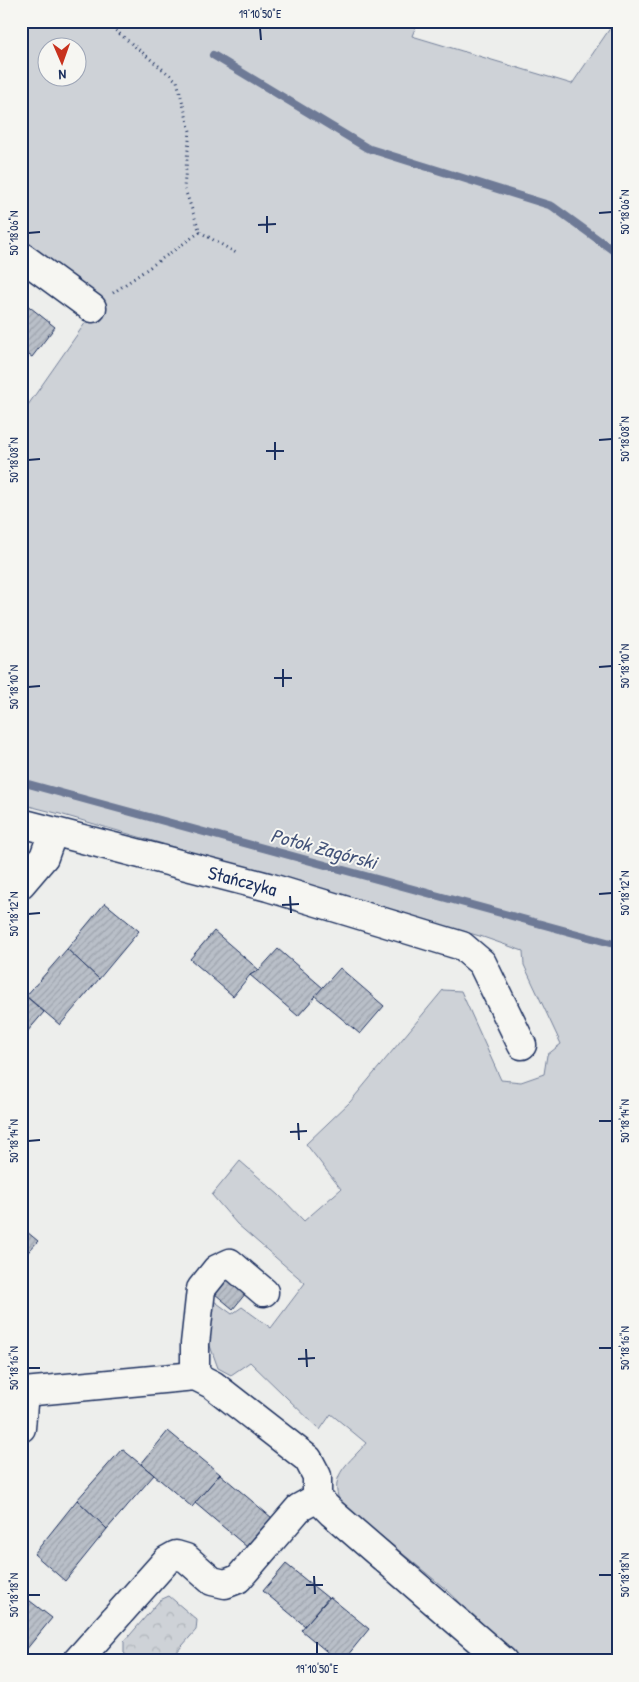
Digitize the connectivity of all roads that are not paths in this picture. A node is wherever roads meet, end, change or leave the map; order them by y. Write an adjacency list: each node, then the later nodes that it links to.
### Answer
1 (21, 256): 2 (street)
2 (92, 308)
3 (21, 823): 4 (street, Stańczyka)
4 (52, 832): 5 (street); 6 (street, Stańczyka)
5 (21, 884)
6 (522, 1045)
7 (264, 1292): 8 (street)
8 (195, 1376): 9 (street); 11 (street)
9 (23, 1391): 10 (street)
10 (21, 1428)
11 (317, 1498): 12 (street); 13 (street)
12 (77, 1661)
13 (503, 1661)

